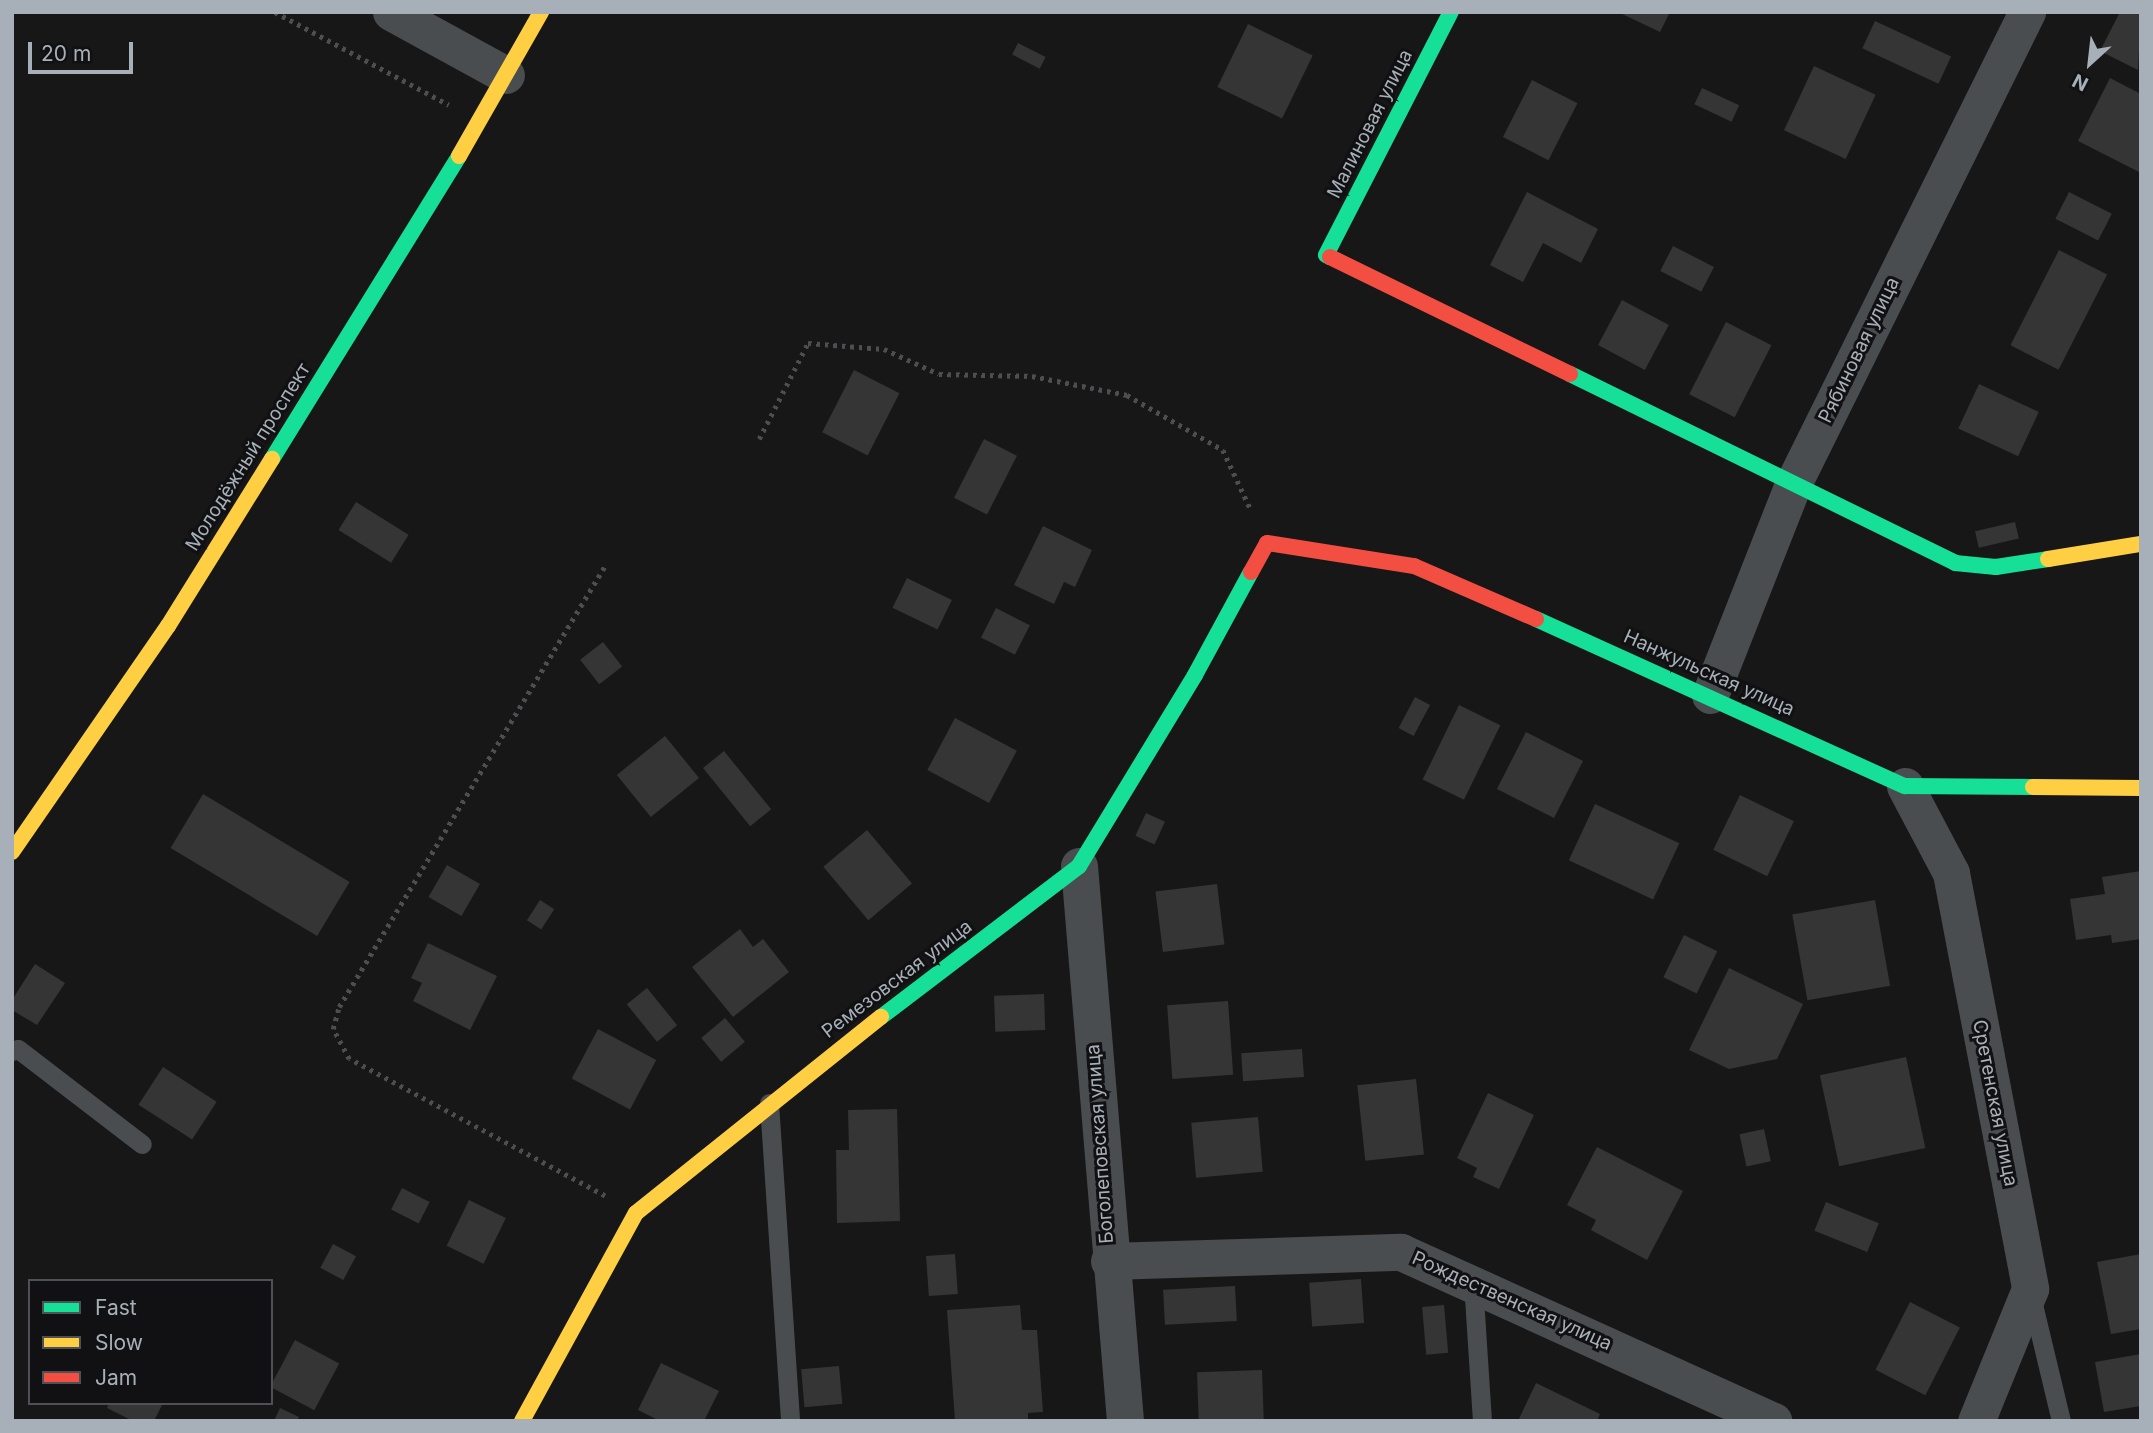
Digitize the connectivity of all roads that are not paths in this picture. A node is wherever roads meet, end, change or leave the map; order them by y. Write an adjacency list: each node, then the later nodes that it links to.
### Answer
1 (391, 12): 5 (street)
2 (541, 12): 5 (street, Молодёжный проспект)
3 (1451, 12): 6 (street, Малиновая улица)
4 (2027, 12): 6 (street, Рябиновая улица)
5 (506, 75): 12 (street, Молодёжный проспект)
6 (1794, 482): 8 (street); 9 (street, Рябиновая улица)
7 (1267, 543): 9 (street, Нанжульская улица); 13 (street, Ремезовская улица)
8 (2141, 544)
9 (1710, 695): 10 (street, Нанжульская улица)
10 (1905, 786): 11 (street, Нанжульская улица); 19 (street, Сретенская улица)
11 (2141, 788)
12 (12, 852)
13 (1079, 866): 15 (street, Ремезовская улица); 17 (street, Боголеповская улица)
14 (12, 1051): 16 (lane)
15 (769, 1103): 20 (street, Ремезовская улица); 21 (lane)
16 (142, 1144)
17 (1109, 1261): 18 (street, Рождественская улица); 22 (street, Боголеповская улица)
18 (1473, 1281): 23 (lane); 24 (street, Рождественская улица)
19 (2030, 1289): 25 (street); 26 (lane)
20 (522, 1421)
21 (790, 1421)
22 (1125, 1421)
23 (1482, 1421)
24 (1773, 1421)
25 (1976, 1421)
26 (2061, 1421)

